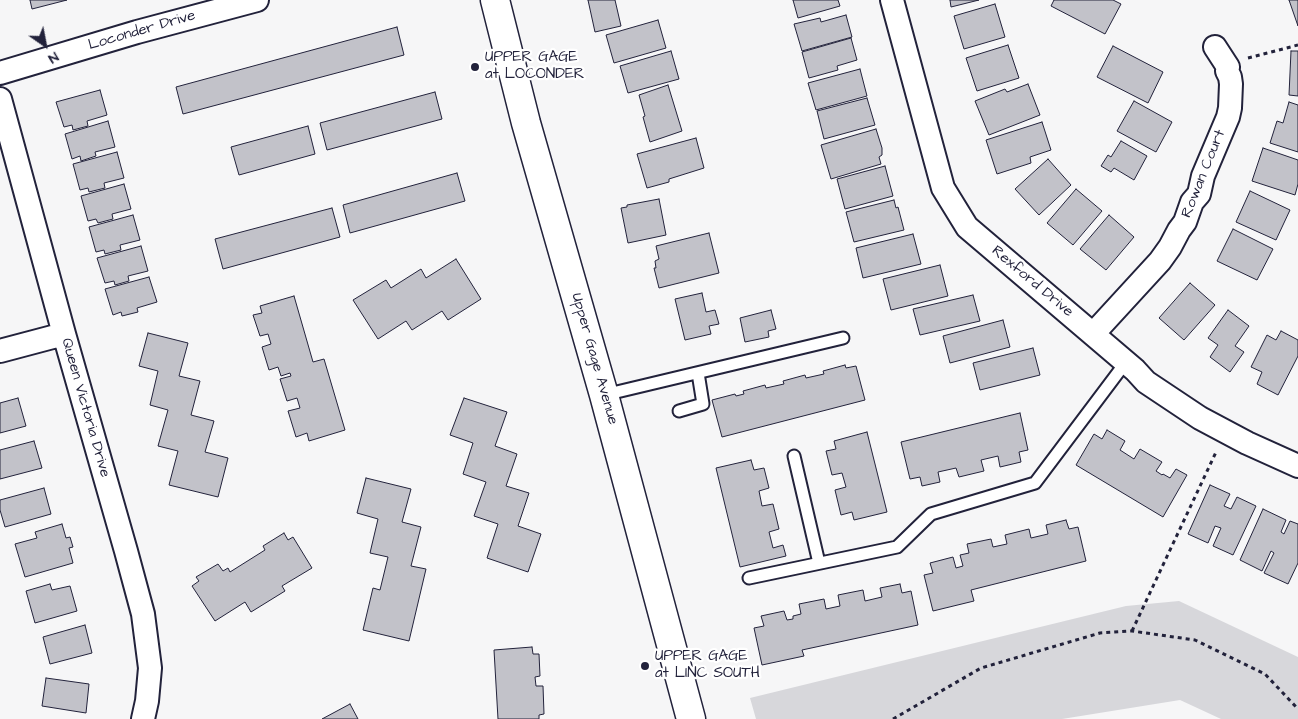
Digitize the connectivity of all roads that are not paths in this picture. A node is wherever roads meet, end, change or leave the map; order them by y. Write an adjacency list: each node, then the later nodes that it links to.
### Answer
1 (257, 0): 5 (street, Loconder Drive)
2 (495, 0): 13 (main road, Upper Gage Avenue)
3 (892, 0): 8 (street, Rexford Drive)
4 (1221, 56): 8 (street, Rowan Court)
5 (0, 73)
6 (0, 99): 7 (street, Queen Victoria Drive)
7 (64, 334): 10 (street); 19 (street, Queen Victoria Drive)
8 (1093, 334): 11 (street, Rexford Drive)
9 (843, 338): 12 (lane)
10 (0, 351)
11 (1126, 362): 16 (street, Rexford Drive); 17 (lane)
12 (698, 373): 13 (lane); 14 (lane)
13 (604, 395): 20 (main road, Upper Gage Avenue)
14 (679, 411)
15 (794, 456): 17 (lane)
16 (1298, 466)
17 (819, 563): 18 (lane)
18 (749, 578)
19 (143, 719)
20 (691, 719)

